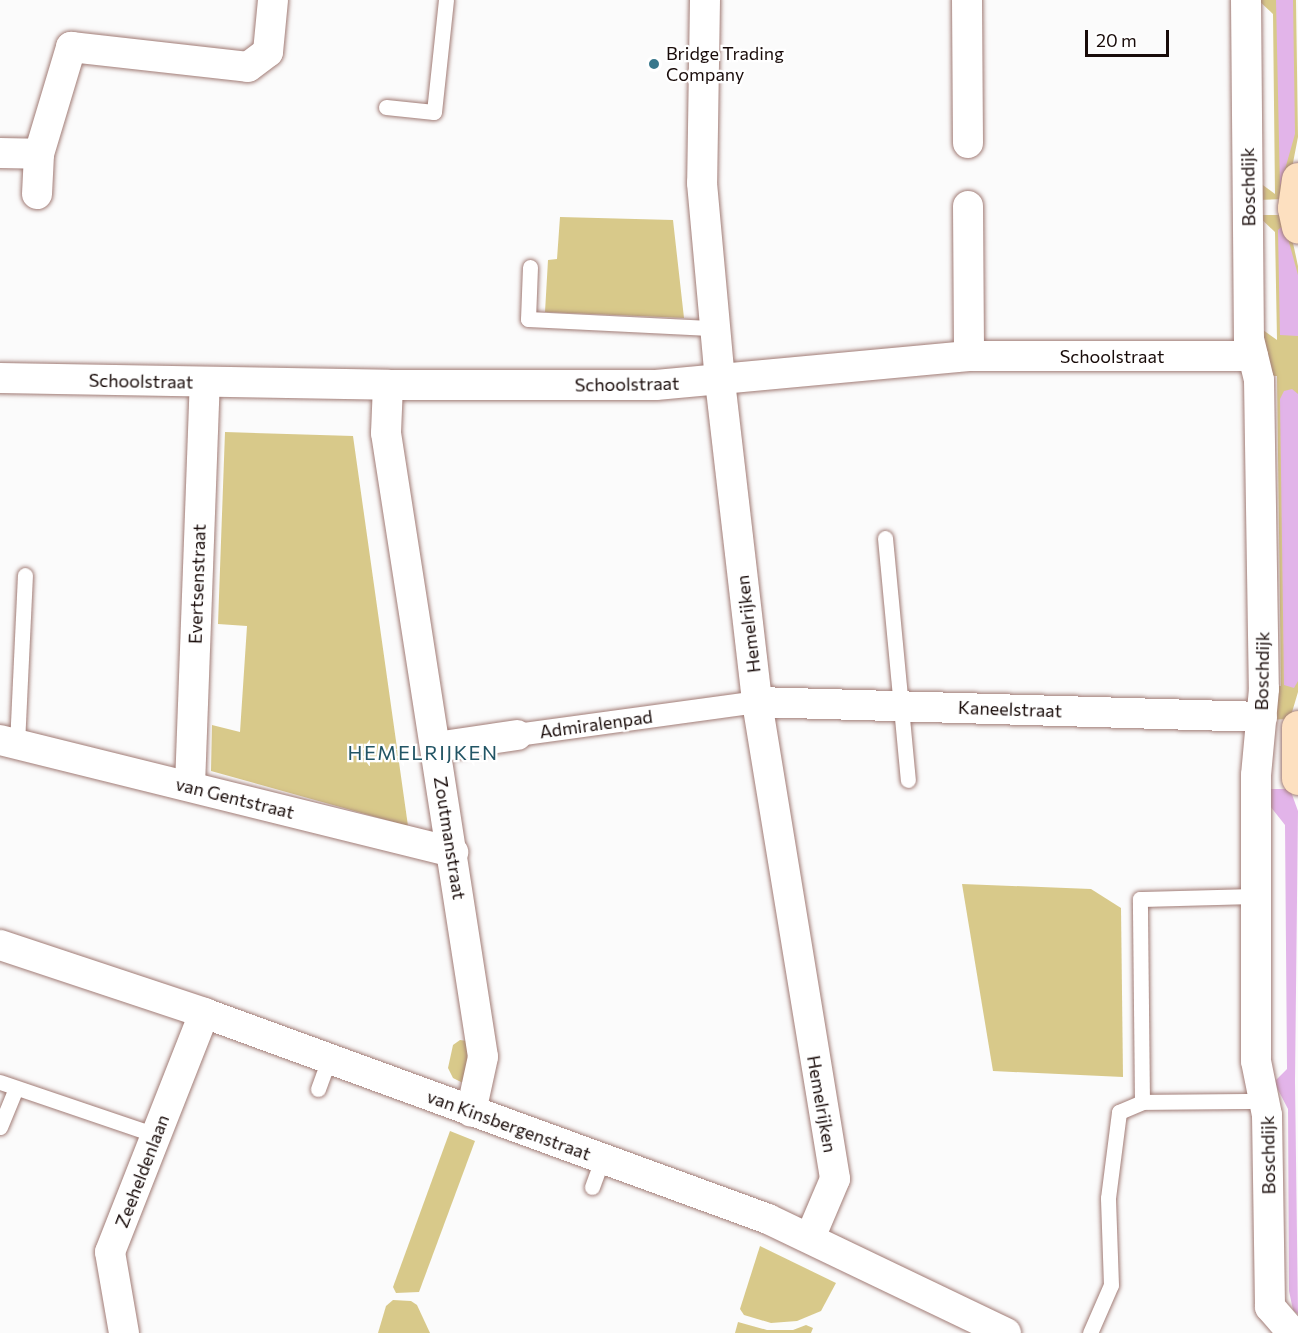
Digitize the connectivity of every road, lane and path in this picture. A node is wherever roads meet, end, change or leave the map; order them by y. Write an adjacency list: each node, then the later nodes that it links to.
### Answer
1 (273, 0): 9 (street)
2 (446, 0): 6 (lane)
3 (705, 0): 15 (street, Hemelrijken)
4 (968, 0): 7 (street)
5 (1246, 0): 17 (street, Boschdijk)
6 (386, 107)
7 (968, 143)
8 (0, 153): 9 (street)
9 (39, 154): 11 (street)
10 (1298, 179): 13 (main road)
11 (37, 194)
12 (968, 206): 16 (street)
13 (1298, 226)
14 (530, 267): 15 (lane)
15 (715, 328): 19 (street, Hemelrijken)
16 (969, 356): 17 (street, Schoolstraat); 19 (street, Schoolstraat)
17 (1253, 356): 26 (street, Boschdijk)
18 (0, 378): 20 (street, Schoolstraat)
19 (720, 381): 21 (street, Schoolstraat); 24 (street, Hemelrijken)
20 (205, 383): 21 (street, Schoolstraat); 33 (street, Evertsenstraat)
21 (388, 386): 30 (street, Zoutmanstraat)
22 (885, 538): 25 (lane)
23 (25, 575): 29 (lane, van Gentstraat)
24 (757, 702): 25 (street, Kaneelstraat); 28 (street, Admiralenpad); 49 (street, Hemelrijken)
25 (901, 706): 26 (street, Kaneelstraat); 32 (lane)
26 (1262, 717): 35 (street, Boschdijk)
27 (1298, 727): 31 (main road)
28 (517, 735): 30 (street, Admiralenpad)
29 (9, 742): 33 (street, van Gentstraat)
30 (436, 747): 34 (street, Zoutmanstraat)
31 (1298, 778)
32 (908, 780)
33 (190, 786): 34 (street, van Gentstraat)
34 (453, 852): 44 (street, Zoutmanstraat)
35 (1256, 896): 42 (street, Boschdijk); 43 (lane)
36 (0, 945): 37 (street, van Kinsbergenstraat)
37 (204, 1012): 38 (street, van Kinsbergenstraat); 46 (street, Zeeheldenlaan)
38 (329, 1059): 41 (lane); 44 (street, van Kinsbergenstraat)
39 (0, 1082): 40 (lane)
40 (16, 1088): 45 (lane); 46 (lane)
41 (318, 1089)
42 (1266, 1101): 43 (lane); 53 (street, Boschdijk)
43 (1142, 1102): 52 (lane)
44 (471, 1112): 47 (street, van Kinsbergenstraat)
45 (0, 1127)
46 (156, 1135): 50 (street, Zeeheldenlaan)
47 (602, 1159): 48 (lane); 49 (street, van Kinsbergenstraat)
48 (592, 1187)
49 (810, 1238): 51 (street, van Kinsbergenstraat)
50 (124, 1333)
51 (1006, 1333)
52 (1090, 1333)
53 (1293, 1333)

